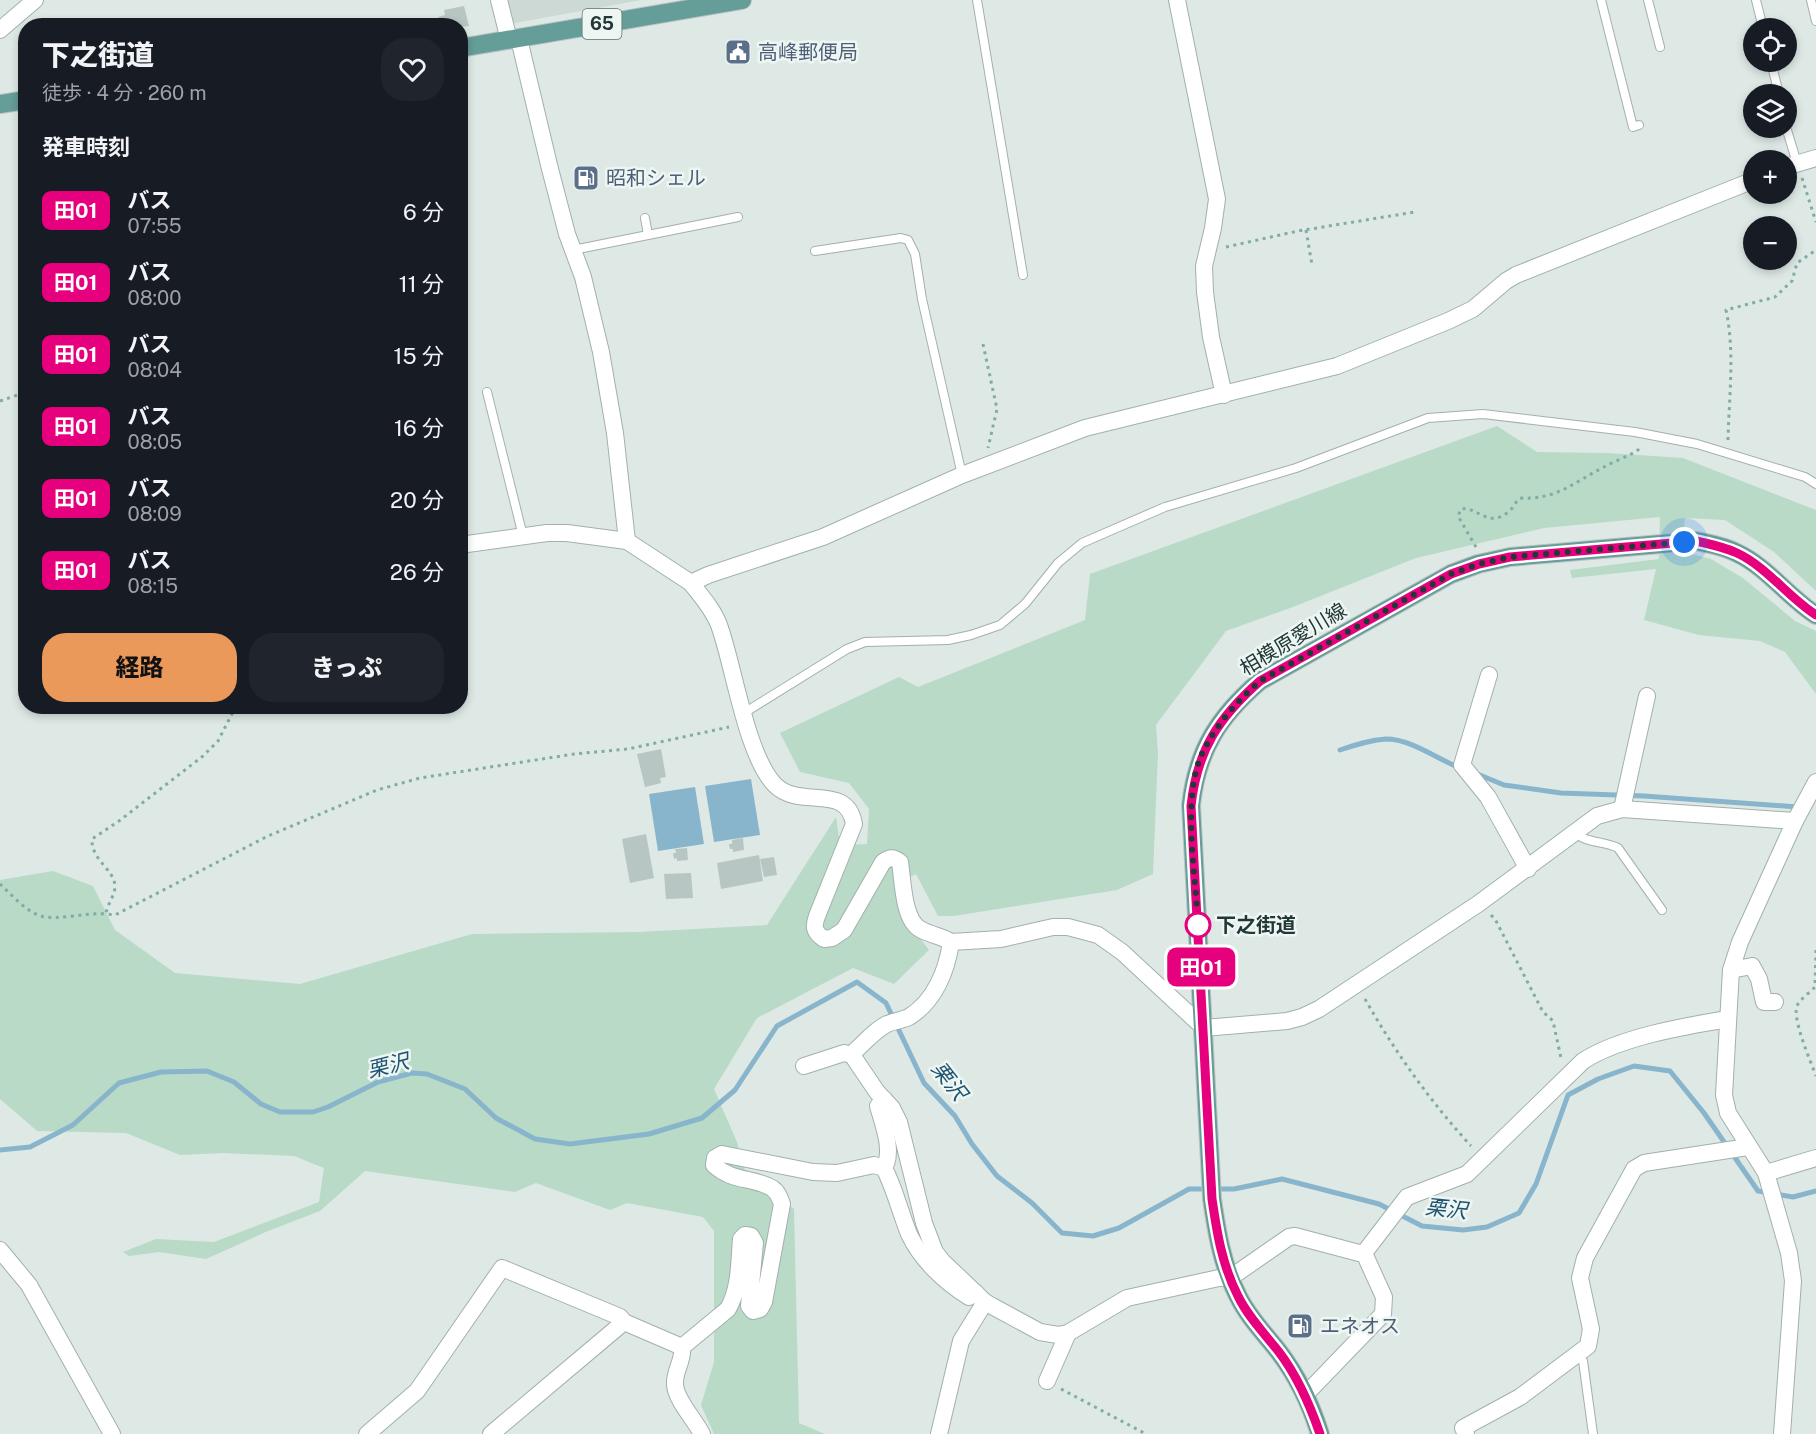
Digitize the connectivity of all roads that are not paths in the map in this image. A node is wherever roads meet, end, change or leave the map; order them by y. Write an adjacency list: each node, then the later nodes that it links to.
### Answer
1 (35, 0): 12 (street)
2 (499, 0): 15 (street)
3 (742, 0): 15 (main road, 65)
4 (977, 0): 29 (lane)
5 (1177, 0): 31 (street)
6 (1601, 0): 20 (lane)
7 (1648, 0): 13 (lane)
8 (1756, 0): 10 (lane)
9 (1811, 0): 11 (lane)
10 (1760, 18)
11 (1816, 21)
12 (0, 30)
13 (1656, 33): 14 (lane); 17 (lane)
14 (1646, 36)
15 (514, 40): 16 (main road, 65); 27 (street)
16 (468, 47)
17 (1660, 47)
18 (18, 102): 19 (main road)
19 (0, 105)
20 (1639, 125)
21 (1816, 158): 22 (street)
22 (1797, 164)
23 (1743, 184): 31 (street)
24 (738, 217): 26 (lane)
25 (645, 218): 26 (lane)
26 (648, 235): 27 (lane)
27 (573, 250): 35 (street)
28 (815, 251): 32 (lane)
29 (1023, 275)
30 (487, 392): 34 (lane)
31 (1224, 395): 32 (street)
32 (962, 475): 37 (street)
33 (1816, 484): 41 (lane)
34 (523, 536): 35 (street); 36 (street)
35 (627, 541): 37 (street)
36 (468, 544)
37 (691, 583): 41 (street)
38 (1816, 615): 52 (main road, 相模原愛川線)
39 (1489, 675): 46 (street)
40 (1647, 696): 43 (street)
41 (744, 715): 48 (street)
42 (1816, 782): 44 (street)
43 (1622, 809): 44 (street); 45 (street)
44 (1795, 821): 49 (street)
45 (1574, 832): 46 (street); 47 (lane)
46 (1528, 869): 52 (street)
47 (1662, 910)
48 (951, 942): 52 (street); 53 (street)
49 (1731, 970): 50 (street); 51 (street)
50 (1775, 1002)
51 (1728, 1019): 56 (street); 61 (street)
52 (1204, 1028): 62 (main road, 相模原愛川線)
53 (852, 1055): 54 (street); 55 (street)
54 (804, 1066)
55 (884, 1099): 58 (street); 63 (street)
56 (1744, 1148): 59 (street); 67 (street)
57 (1816, 1158): 59 (street)
58 (884, 1168): 63 (street); 66 (street)
59 (1767, 1177): 78 (street)
60 (0, 1250): 70 (street)
61 (1364, 1252): 62 (street); 69 (street)
62 (1230, 1278): 65 (street); 69 (main road)
63 (981, 1298): 65 (street); 74 (street)
64 (624, 1322): 66 (street); 71 (street); 72 (street)
65 (1068, 1333): 68 (street)
66 (682, 1347): 73 (street)
67 (1578, 1353): 76 (street); 77 (lane)
68 (1047, 1381)
69 (1305, 1395): 75 (main road)
70 (112, 1434)
71 (367, 1434)
72 (490, 1434)
73 (702, 1434)
74 (939, 1434)
75 (1320, 1434)
76 (1466, 1434)
77 (1593, 1434)
78 (1782, 1434)

